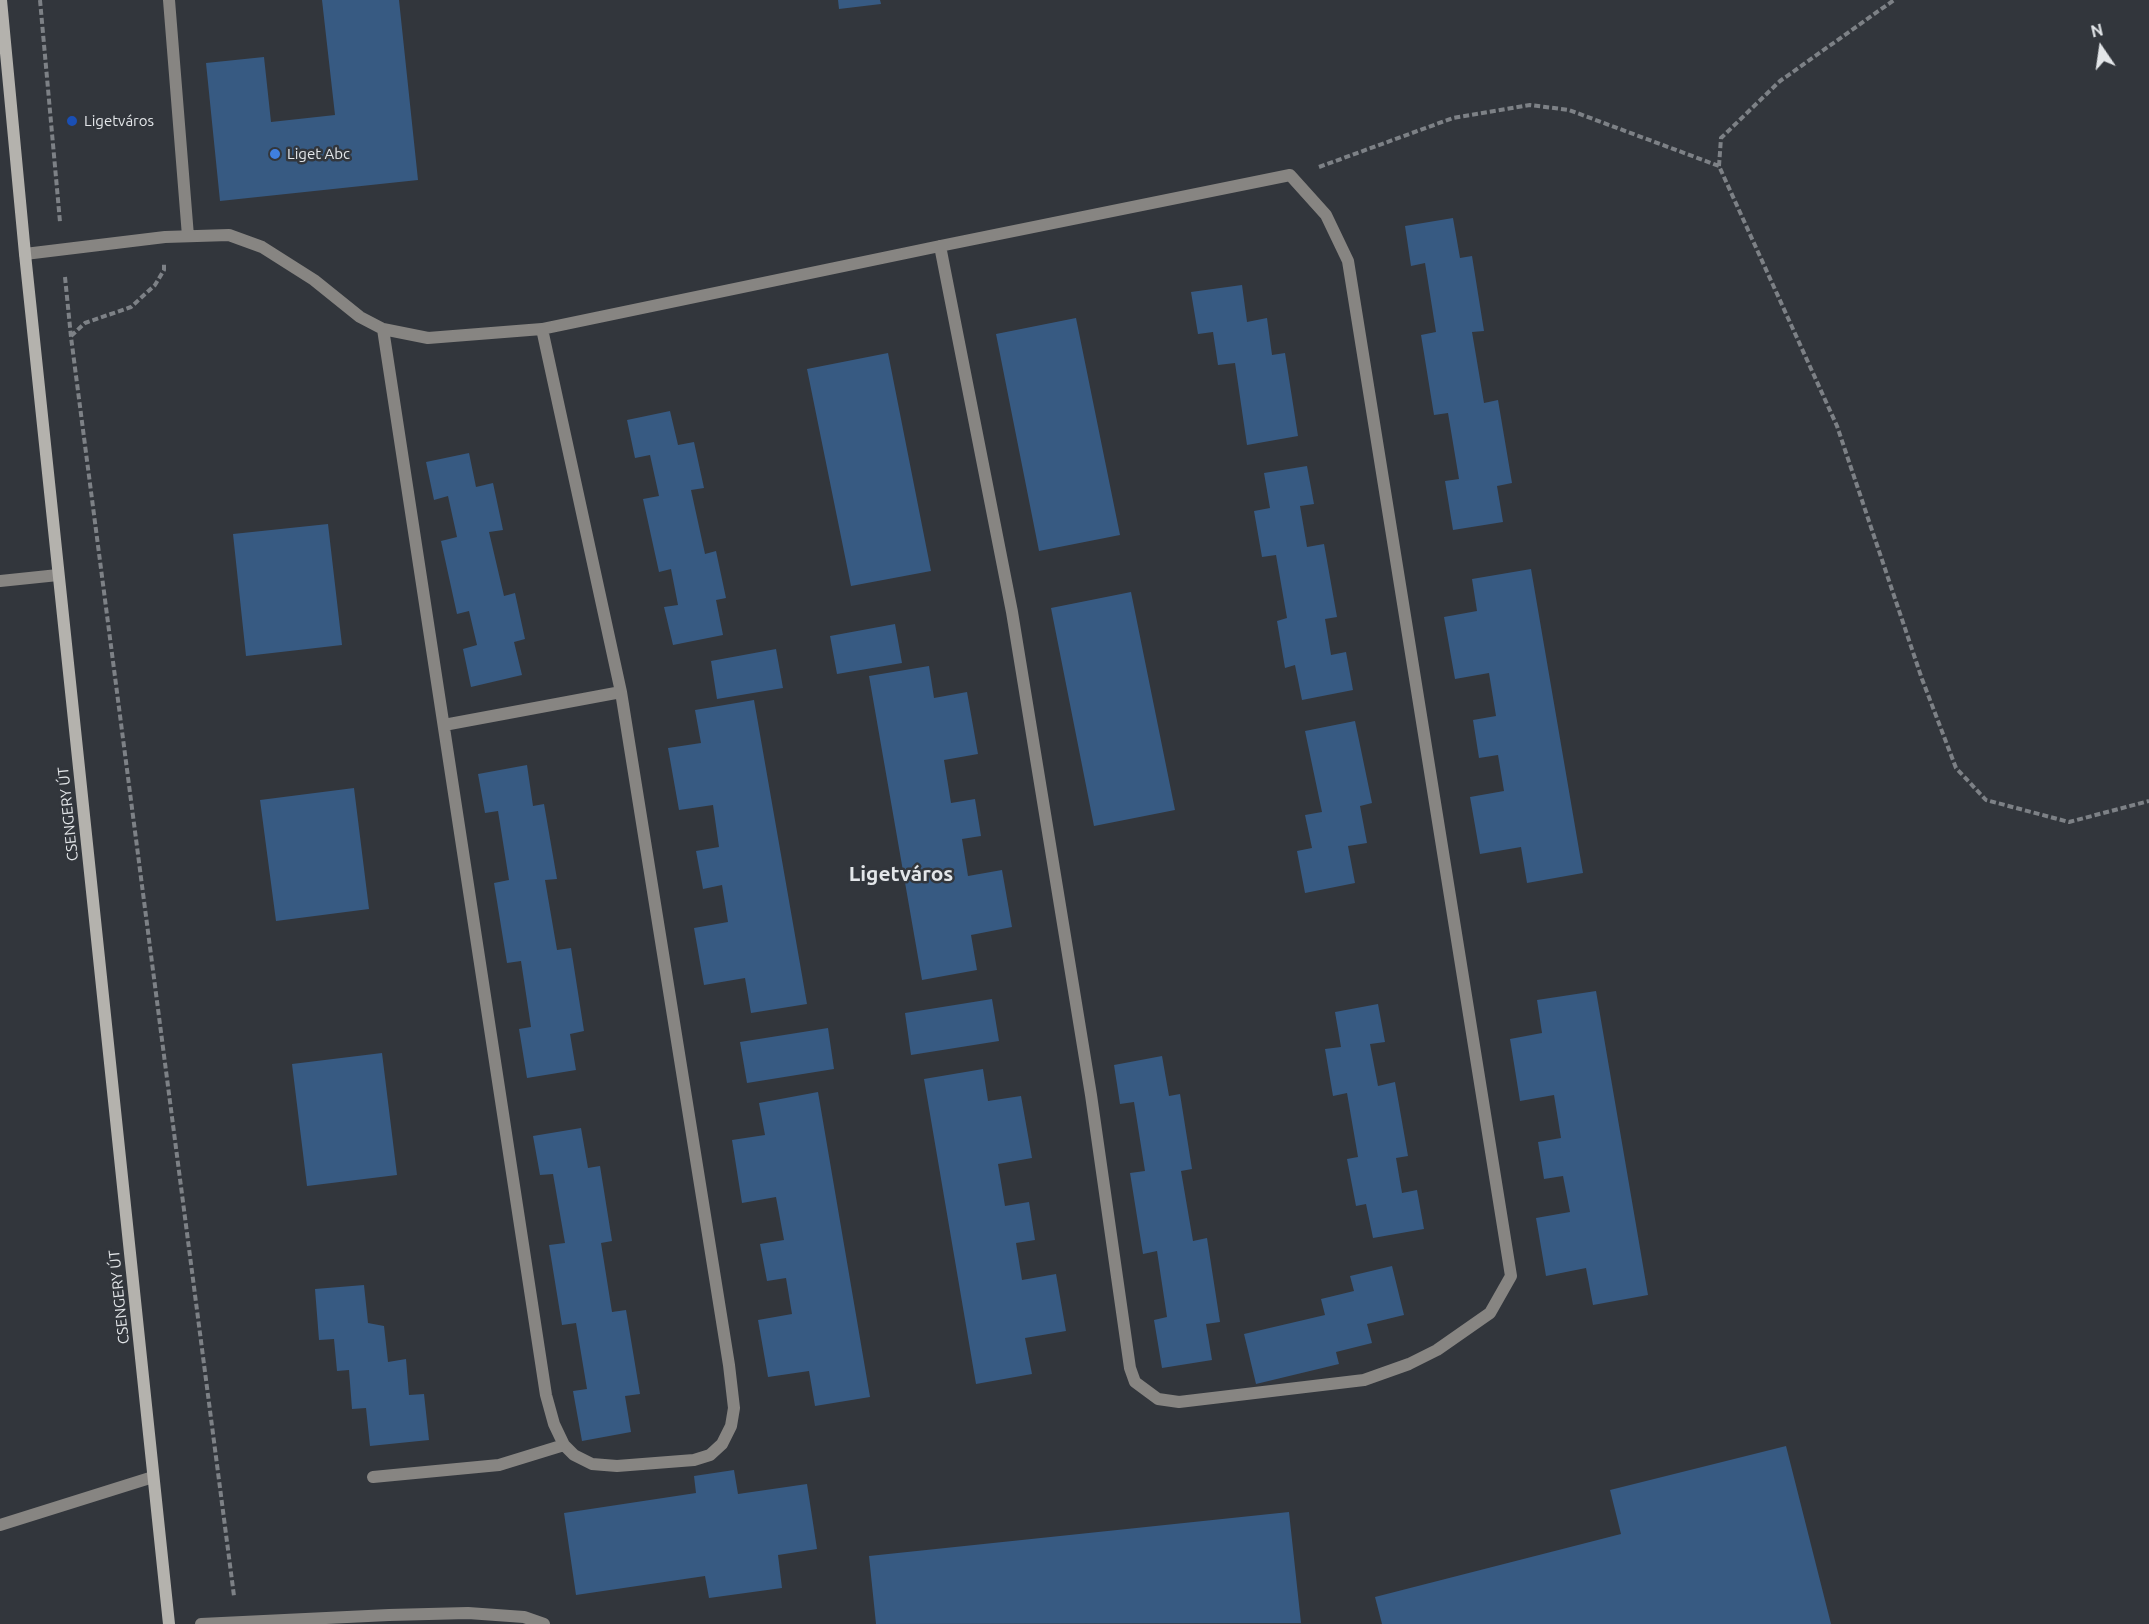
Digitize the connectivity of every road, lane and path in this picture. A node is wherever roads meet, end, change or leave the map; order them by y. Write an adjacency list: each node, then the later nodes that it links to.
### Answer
1 (1, 0): 11 (main road, CSENGERY ÚT)
2 (40, 0): 10 (path)
3 (169, 0): 7 (lane)
4 (1894, 0): 5 (path)
5 (1719, 166): 6 (path); 19 (path)
6 (1290, 175): 9 (lane); 9 (lane)
7 (188, 236): 8 (lane); 12 (lane)
8 (165, 237): 10 (lane); 14 (path)
9 (940, 246): 13 (lane)
10 (63, 249): 11 (lane); 14 (path)
11 (25, 254): 15 (main road, CSENGERY ÚT)
12 (383, 329): 13 (lane); 18 (lane)
13 (542, 329): 17 (lane)
14 (71, 337): 24 (path)
15 (58, 575): 16 (lane); 21 (main road, CSENGERY ÚT)
16 (0, 580)
17 (621, 692): 18 (lane); 20 (lane)
18 (444, 726): 20 (lane)
19 (2149, 801)
20 (564, 1445): 22 (lane)
21 (153, 1477): 23 (lane); 25 (main road, CSENGERY ÚT)
22 (373, 1477)
23 (0, 1525)
24 (237, 1622): 26 (lane); 27 (lane)
25 (169, 1624)
26 (201, 1624)
27 (544, 1624)

